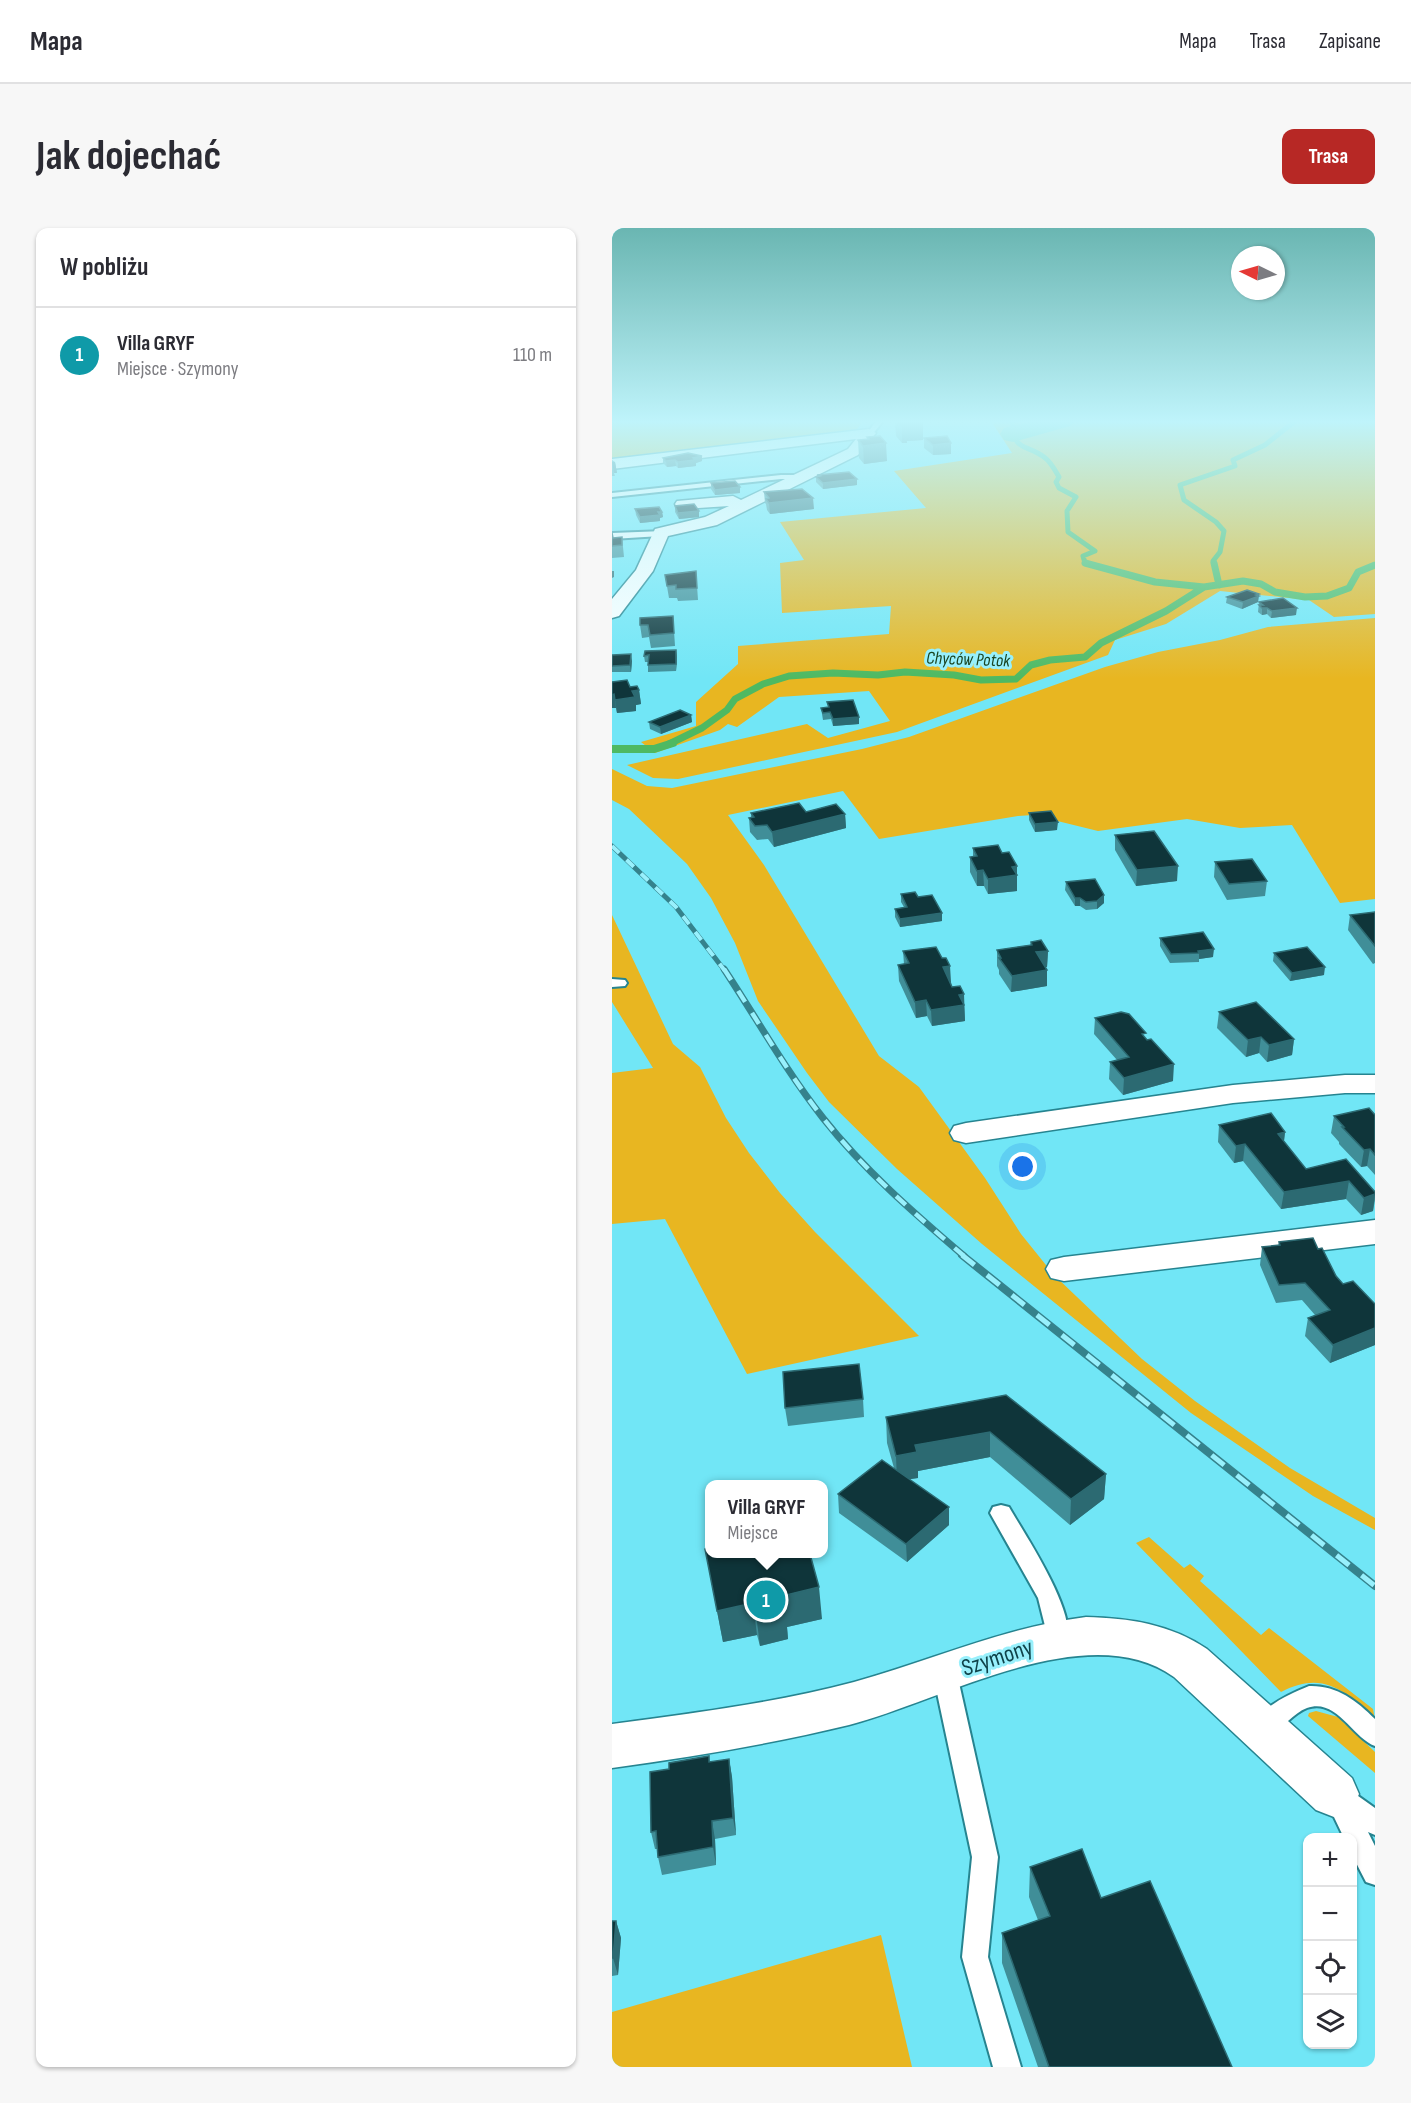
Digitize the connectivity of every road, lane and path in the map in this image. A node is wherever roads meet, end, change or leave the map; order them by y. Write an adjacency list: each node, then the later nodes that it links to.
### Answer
1 (739, 507): 2 (street)
2 (661, 533): 3 (lane); 4 (street)
3 (612, 536)
4 (612, 612)
5 (1375, 1084): 6 (street)
6 (966, 1133)
7 (1375, 1232): 8 (street)
8 (1064, 1269)
9 (1001, 1513): 10 (lane)
10 (1058, 1639): 11 (street, Szymony); 12 (street, Szymony)
11 (945, 1674): 14 (street, Szymony); 18 (lane)
12 (1263, 1727): 13 (lane); 15 (street, Szymony)
13 (1375, 1734)
14 (612, 1746)
15 (1334, 1794): 16 (lane); 17 (lane)
16 (1375, 1823)
17 (1375, 1873)
18 (1008, 2067)

